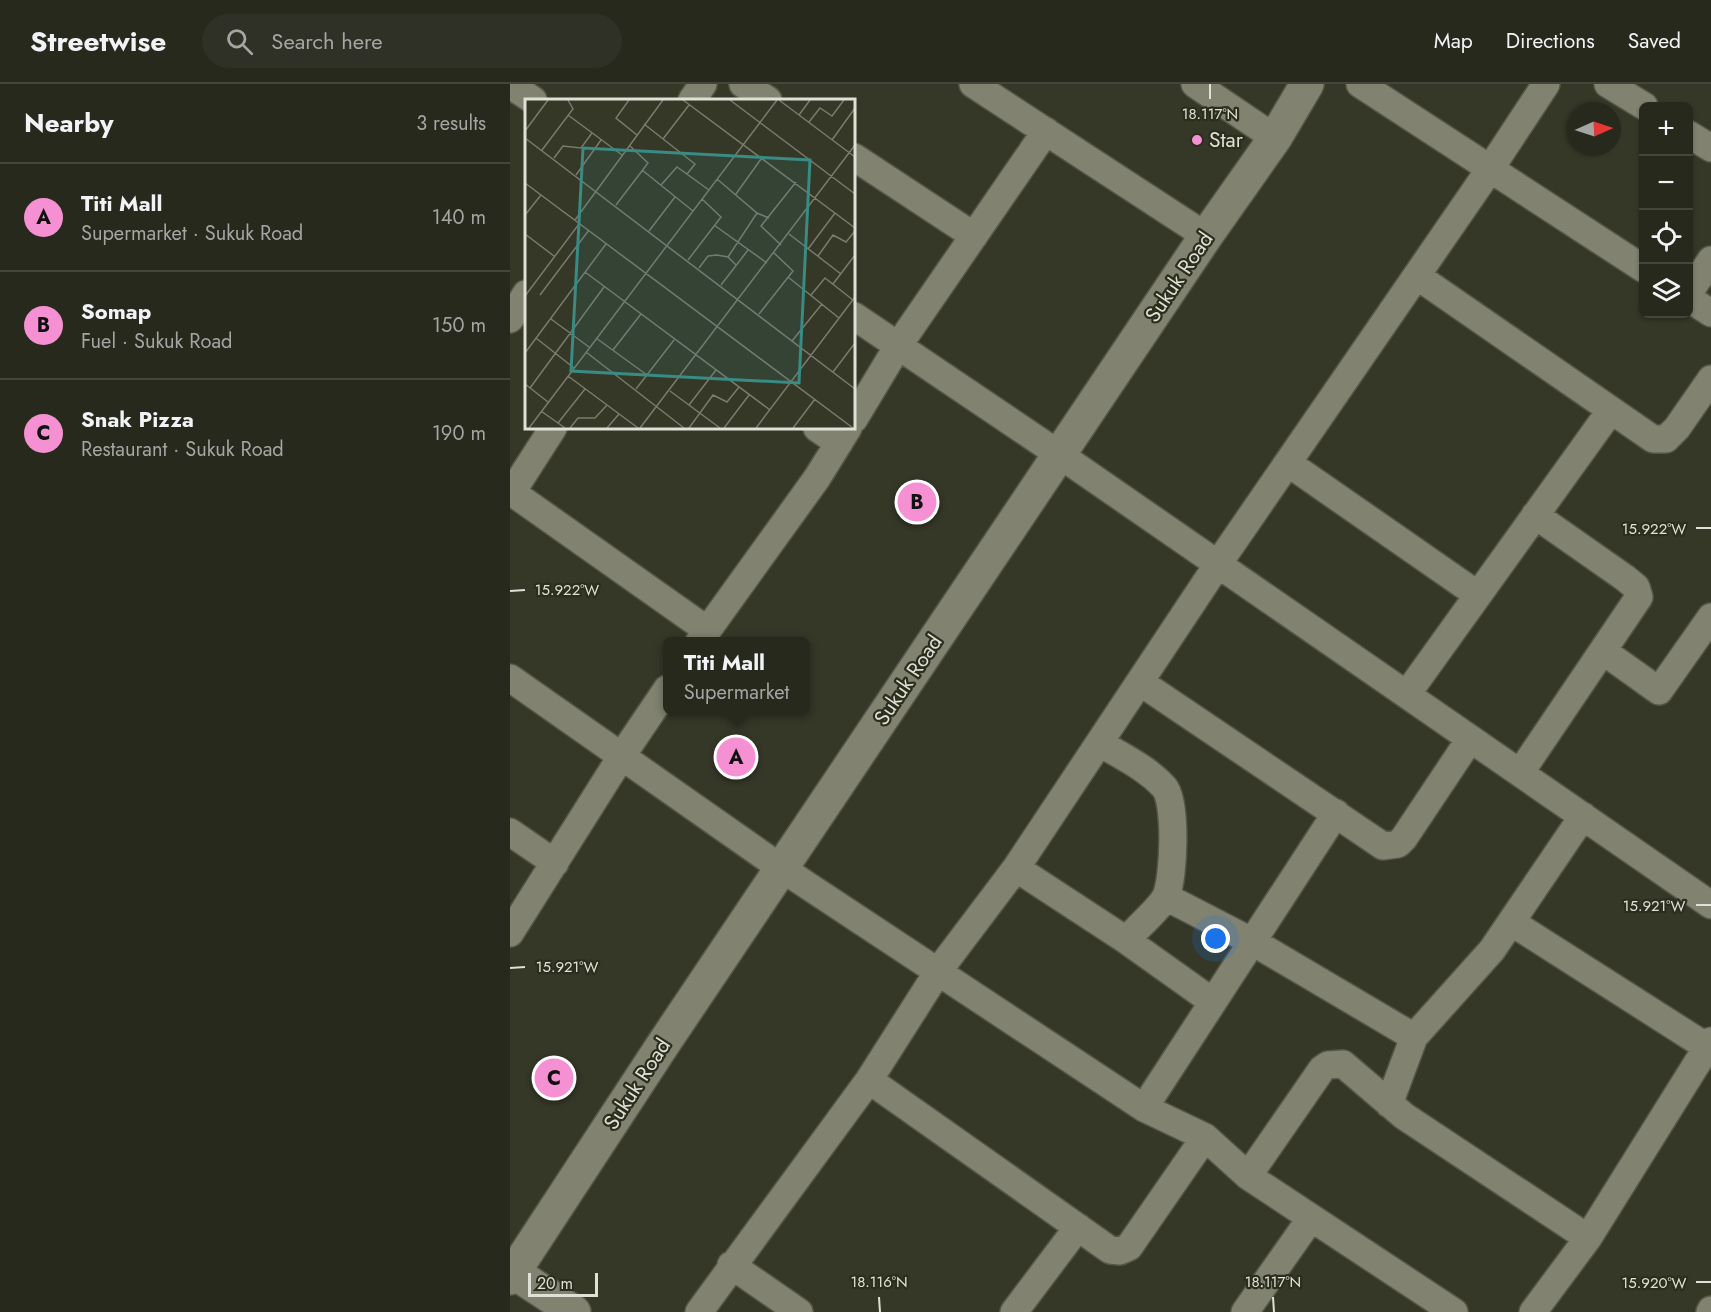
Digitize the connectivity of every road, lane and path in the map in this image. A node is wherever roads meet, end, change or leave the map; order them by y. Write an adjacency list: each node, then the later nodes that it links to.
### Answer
1 (703, 84): 9 (street)
2 (743, 84): 10 (street)
3 (973, 84): 12 (street)
4 (1195, 84): 14 (street)
5 (1360, 84): 17 (street)
6 (1546, 84): 17 (street)
7 (1608, 84): 11 (street)
8 (1304, 85): 14 (street, Sukuk Road)
9 (694, 99)
10 (766, 99)
11 (1639, 103)
12 (1046, 131): 18 (street); 19 (street)
13 (1693, 137): 15 (street)
14 (1275, 138): 19 (street, Sukuk Road)
15 (1711, 148)
16 (855, 158): 18 (street)
17 (1490, 169): 21 (street); 22 (street)
18 (974, 236): 27 (street)
19 (1206, 236): 34 (street, Sukuk Road)
20 (1711, 260): 23 (street)
21 (1639, 266)
22 (1417, 276): 29 (street); 35 (street)
23 (1693, 289)
24 (1693, 299): 25 (street)
25 (1711, 313)
26 (855, 317): 27 (street)
27 (898, 346): 30 (street); 34 (street)
28 (1711, 379): 29 (street)
29 (1611, 410): 37 (street)
30 (855, 417)
31 (552, 429): 36 (street)
32 (821, 429): 33 (street)
33 (844, 435): 41 (street)
34 (1060, 455): 38 (street); 55 (street, Sukuk Road)
35 (1288, 463): 38 (street); 39 (street)
36 (511, 491): 41 (street)
37 (1535, 515): 39 (street); 42 (street)
38 (1218, 564): 44 (street); 45 (street)
39 (1478, 595): 45 (street)
40 (1711, 617): 42 (street)
41 (703, 636)
42 (1603, 651): 50 (street)
43 (510, 678): 49 (street)
44 (1140, 682): 48 (street); 51 (street)
45 (1407, 694): 47 (street)
46 (663, 695): 49 (street)
47 (1470, 739): 50 (street); 51 (street)
48 (1100, 742): 56 (street); 57 (street)
49 (621, 757): 54 (street); 55 (street)
50 (1520, 773): 52 (street)
51 (1336, 813): 62 (street)
52 (1583, 816): 58 (street); 59 (street)
53 (510, 832): 54 (street)
54 (555, 863): 60 (street)
55 (781, 868): 63 (street); 76 (street, Sukuk Road)
56 (1017, 868): 61 (street); 63 (street)
57 (1166, 897): 61 (street); 62 (street)
58 (1711, 905)
59 (1511, 922): 65 (street); 66 (street)
60 (510, 933)
61 (1125, 940): 64 (street)
62 (1253, 942): 64 (street); 65 (street)
63 (939, 970): 67 (street); 69 (street)
64 (1213, 1002): 69 (street)
65 (1414, 1037): 68 (street)
66 (1709, 1044): 74 (street)
67 (869, 1080): 73 (street); 75 (street)
68 (1389, 1104): 71 (street); 74 (street)
69 (1144, 1108): 70 (street)
70 (1205, 1137): 71 (street); 73 (street)
71 (1248, 1176): 72 (street)
72 (1311, 1218): 81 (street); 82 (street)
73 (1078, 1227): 80 (street)
74 (1588, 1238): 83 (street)
75 (731, 1265): 78 (street); 79 (street)
76 (511, 1274): 77 (street)
77 (574, 1312)
78 (699, 1312)
79 (799, 1312)
80 (1014, 1312)
81 (1245, 1312)
82 (1454, 1312)
83 (1533, 1312)

